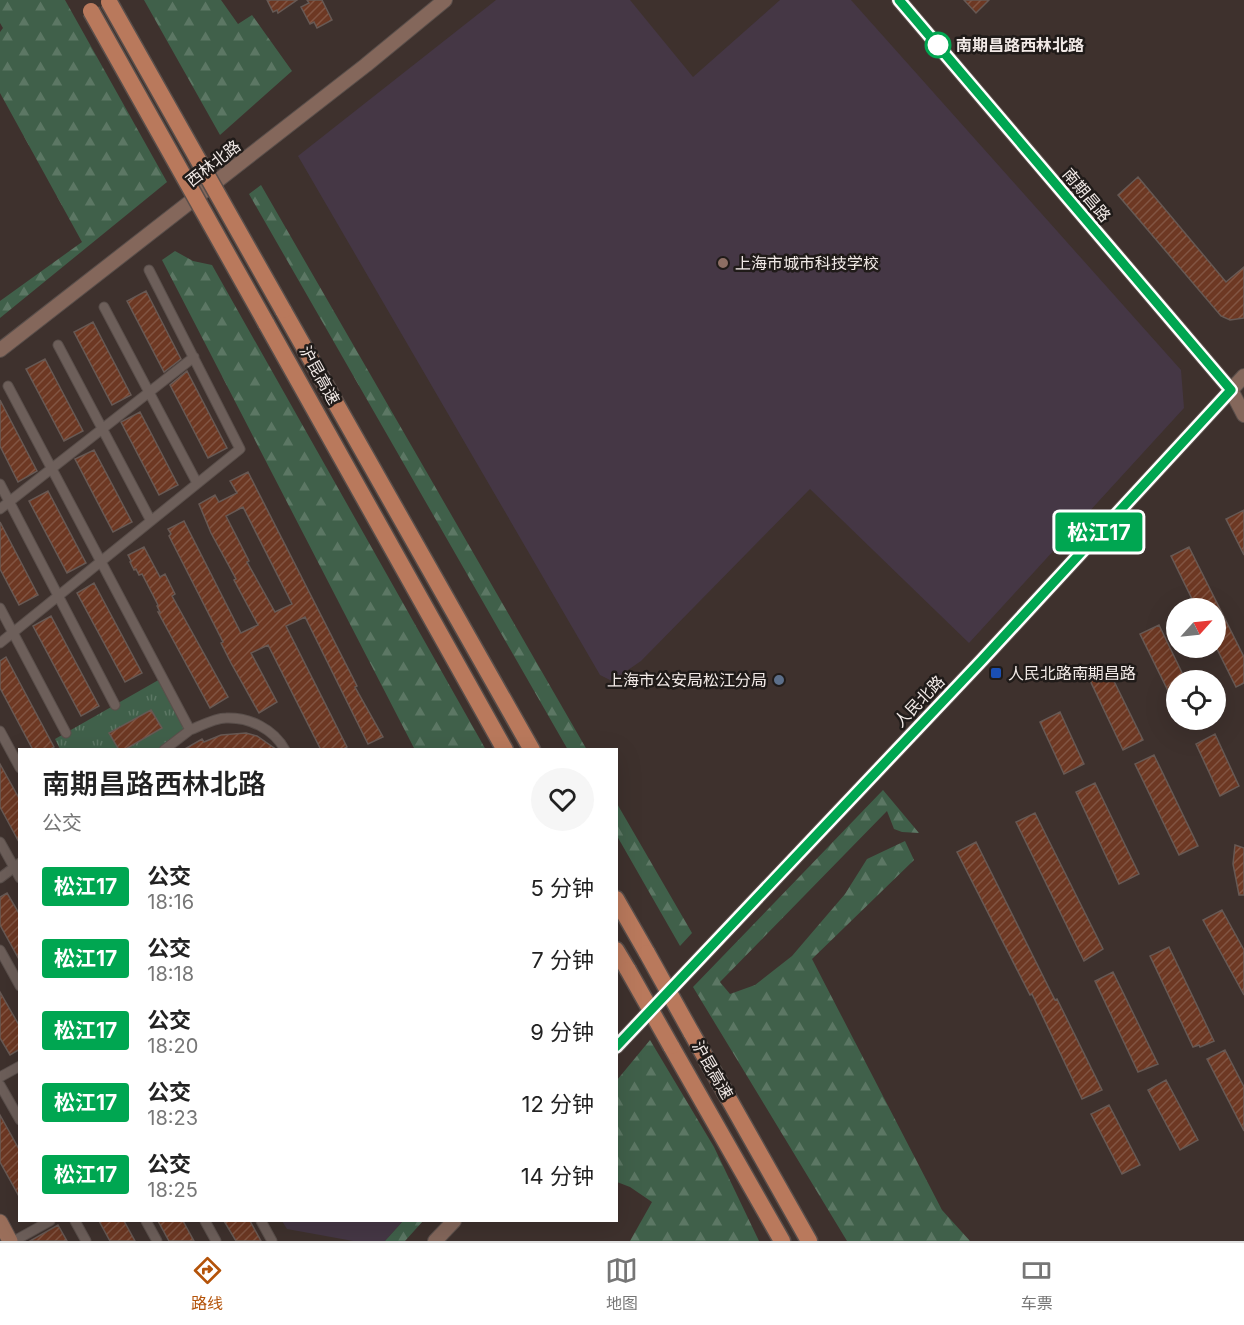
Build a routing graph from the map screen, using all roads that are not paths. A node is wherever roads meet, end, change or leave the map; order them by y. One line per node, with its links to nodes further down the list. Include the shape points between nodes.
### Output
1 (445, 0): 8 (main road, 西林北路)
2 (899, 0): 12 (main road, 南期昌路)
3 (109, 1): 34 (highway, 沪昆高速, bridge)
4 (88, 5): 33 (highway, 沪昆高速, bridge)
5 (149, 270): 9 (street)
6 (104, 307): 13 (street)
7 (58, 345): 15 (street)
8 (0, 350)
9 (194, 357): 13 (street); 17 (street, via 240,449)
10 (1244, 376): 12 (main road, 人民北路)
11 (8, 386): 16 (street)
12 (1231, 390): 14 (main road, 南期昌路); 43 (main road, 人民北路)
13 (149, 392): 15 (street); 17 (street)
14 (1244, 415)
15 (102, 429): 16 (street); 21 (street)
16 (51, 469): 19 (street); 22 (street)
17 (197, 483): 21 (street)
18 (0, 484): 19 (street)
19 (9, 502): 20 (street); 23 (street)
20 (0, 509)
21 (151, 521): 22 (street)
22 (101, 562): 23 (street); 28 (street)
23 (58, 596): 25 (street); 27 (street)
24 (0, 608): 25 (street)
25 (13, 633): 26 (street); 29 (street)
26 (0, 644)
27 (115, 705)
28 (190, 730): 31 (street); 32 (street, via 225,718 258,724)
29 (66, 733)
30 (1, 735): 35 (street)
31 (167, 748)
32 (284, 748)
33 (504, 748)
34 (531, 748)
35 (18, 765)
36 (0, 842): 37 (street)
37 (17, 865): 38 (street)
38 (0, 878)
39 (618, 902): 48 (highway, 沪昆高速, bridge)
40 (0, 950): 42 (street)
41 (618, 953): 49 (highway, 沪昆高速, bridge)
42 (18, 982)
43 (618, 1045)
44 (18, 1067): 45 (street)
45 (0, 1077)
46 (1, 1090): 47 (street)
47 (18, 1117)
48 (753, 1142): 65 (highway, 沪昆高速); 66 (highway)
49 (732, 1153): 63 (highway); 64 (highway, 沪昆高速)
50 (0, 1222): 57 (main road)
51 (48, 1222): 57 (street)
52 (76, 1222): 58 (street)
53 (147, 1222): 59 (street)
54 (206, 1222): 60 (street)
55 (262, 1222): 61 (street)
56 (453, 1222): 62 (main road)
57 (12, 1241)
58 (86, 1241)
59 (157, 1241)
60 (216, 1241)
61 (272, 1241)
62 (435, 1241)
63 (772, 1241)
64 (782, 1241)
65 (809, 1241)
66 (815, 1241)

